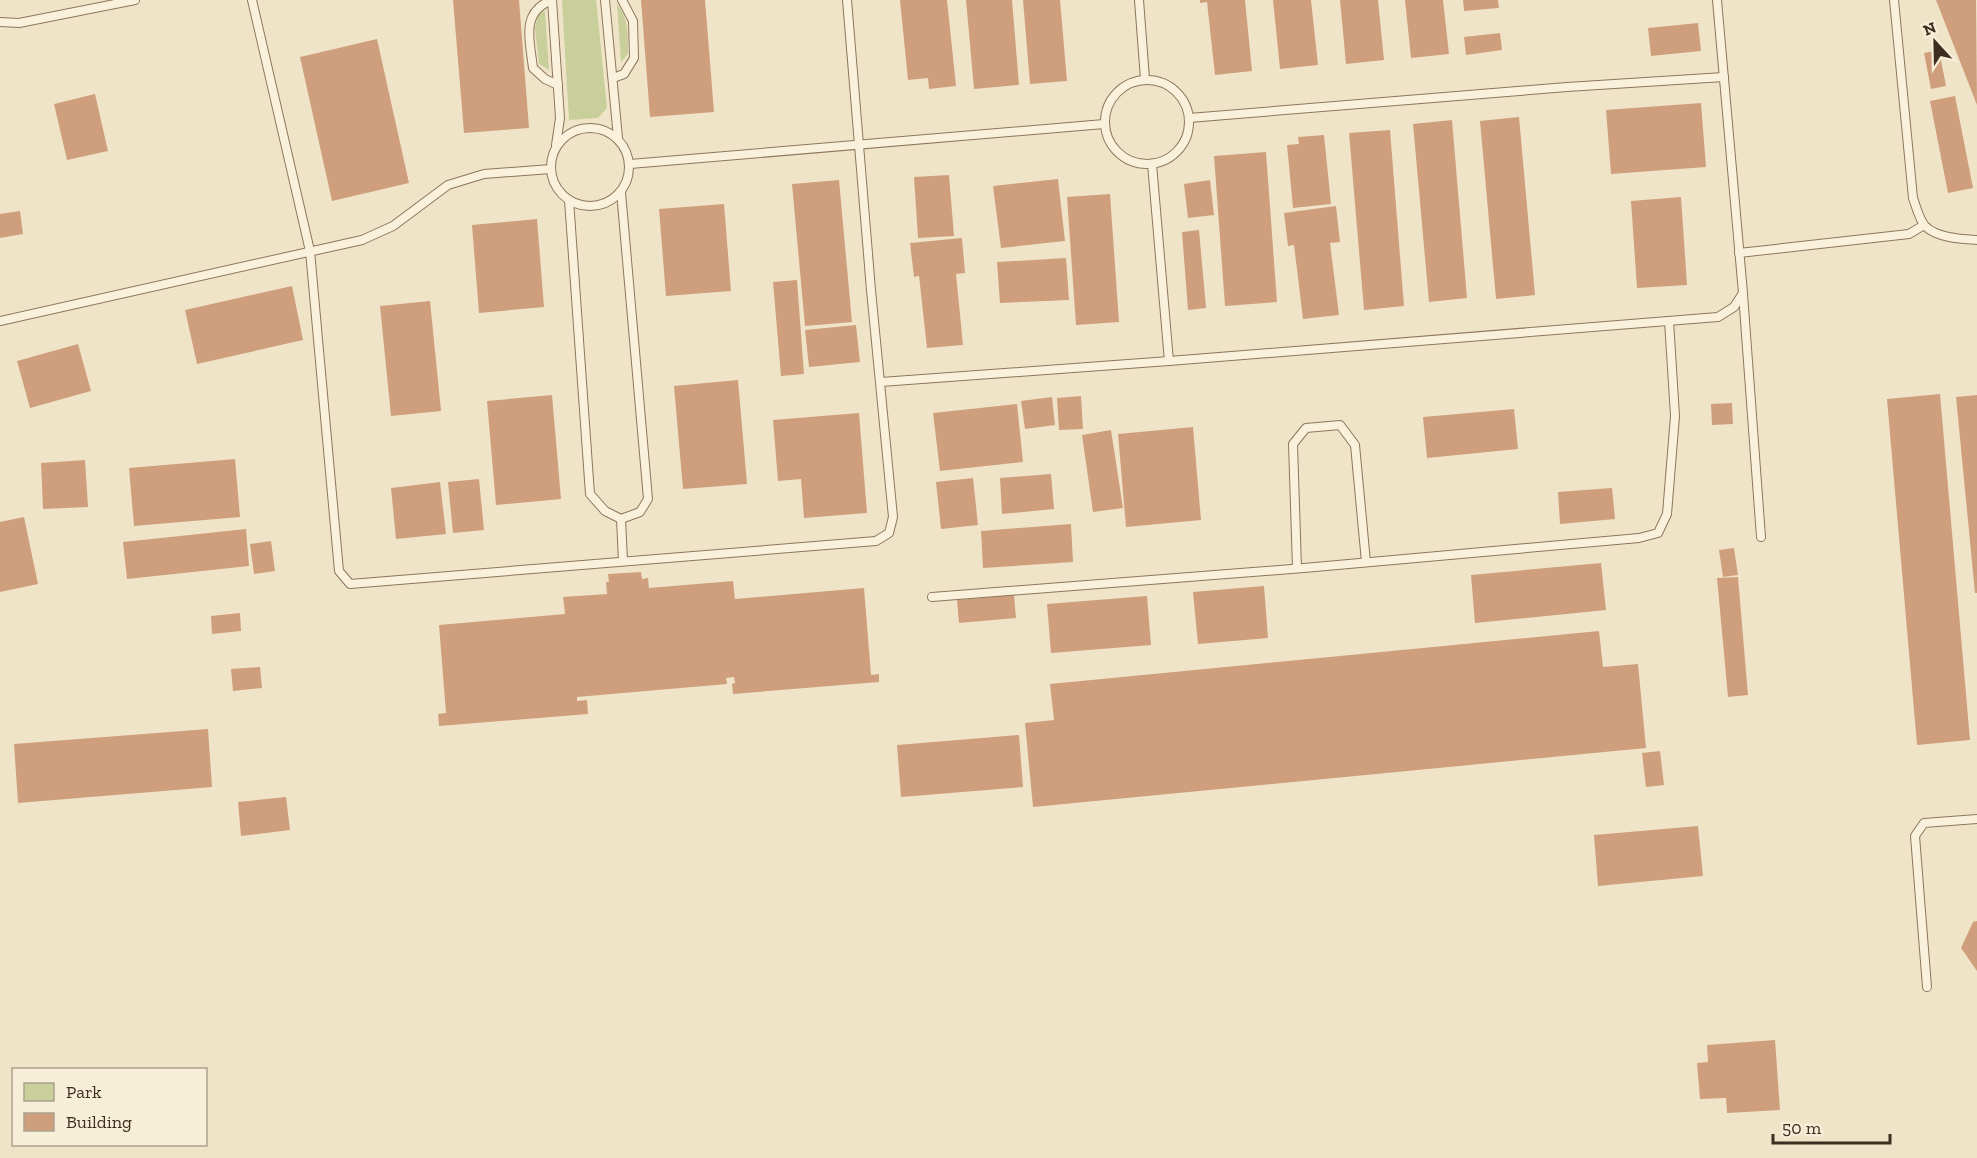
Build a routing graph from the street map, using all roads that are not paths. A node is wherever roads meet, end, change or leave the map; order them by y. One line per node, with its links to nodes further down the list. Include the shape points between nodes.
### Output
1 (135, 0): 10 (lane, via 19,23)
2 (252, 0): 27 (lane)
3 (552, 0): 14 (lane); 14 (lane, via 540,4 529,29 533,68)
4 (605, 0): 12 (lane)
5 (622, 0): 12 (lane, via 633,21 634,58 624,74)
6 (847, 0): 18 (lane)
7 (1139, 0): 13 (lane)
8 (1717, 0): 11 (lane)
9 (1894, 0): 25 (lane, via 1913,198)
10 (0, 22)
11 (1724, 77): 15 (lane); 28 (lane)
12 (613, 78): 17 (lane)
13 (1145, 80): 15 (lane, via 1163,83 1179,94); 16 (lane, via 1120,89 1105,111)
14 (558, 85): 19 (lane, via 560,118)
15 (1189, 118): 21 (lane, via 1180,148)
16 (1104, 124): 18 (lane); 21 (lane, via 1114,150 1138,164)
17 (618, 138): 19 (lane, via 608,131 585,128 574,131); 20 (lane)
18 (858, 144): 20 (lane); 33 (lane)
19 (556, 147): 22 (lane)
20 (630, 164): 23 (lane)
21 (1152, 164): 32 (lane)
22 (551, 169): 24 (lane, via 553,181); 27 (lane, via 484,174 447,185 393,226 362,240)
23 (621, 192): 24 (lane, via 602,205 579,205); 34 (lane, via 648,499 640,512)
24 (568, 200): 34 (lane, via 590,494 605,511)
25 (1924, 225): 26 (lane, via 1937,233); 28 (lane, via 1909,234)
26 (1977, 240)
27 (310, 251): 30 (lane); 36 (lane, via 339,571 350,584)
28 (1739, 253): 29 (lane)
29 (1743, 293): 31 (lane, via 1734,307 1718,317); 35 (lane)
30 (0, 321)
31 (1669, 321): 32 (lane); 37 (lane, via 1675,416 1667,514 1658,533 1639,538)
32 (1170, 361): 33 (lane)
33 (880, 382): 36 (lane, via 893,517 889,533 876,541)
34 (621, 519): 36 (lane)
35 (1761, 537)
36 (623, 561)
37 (1366, 562): 38 (lane); 38 (lane, via 1355,445 1340,425 1306,428 1293,444)
38 (1297, 568): 39 (lane)
39 (932, 597)
40 (1977, 819): 41 (lane, via 1924,823 1915,836)
41 (1927, 987)

